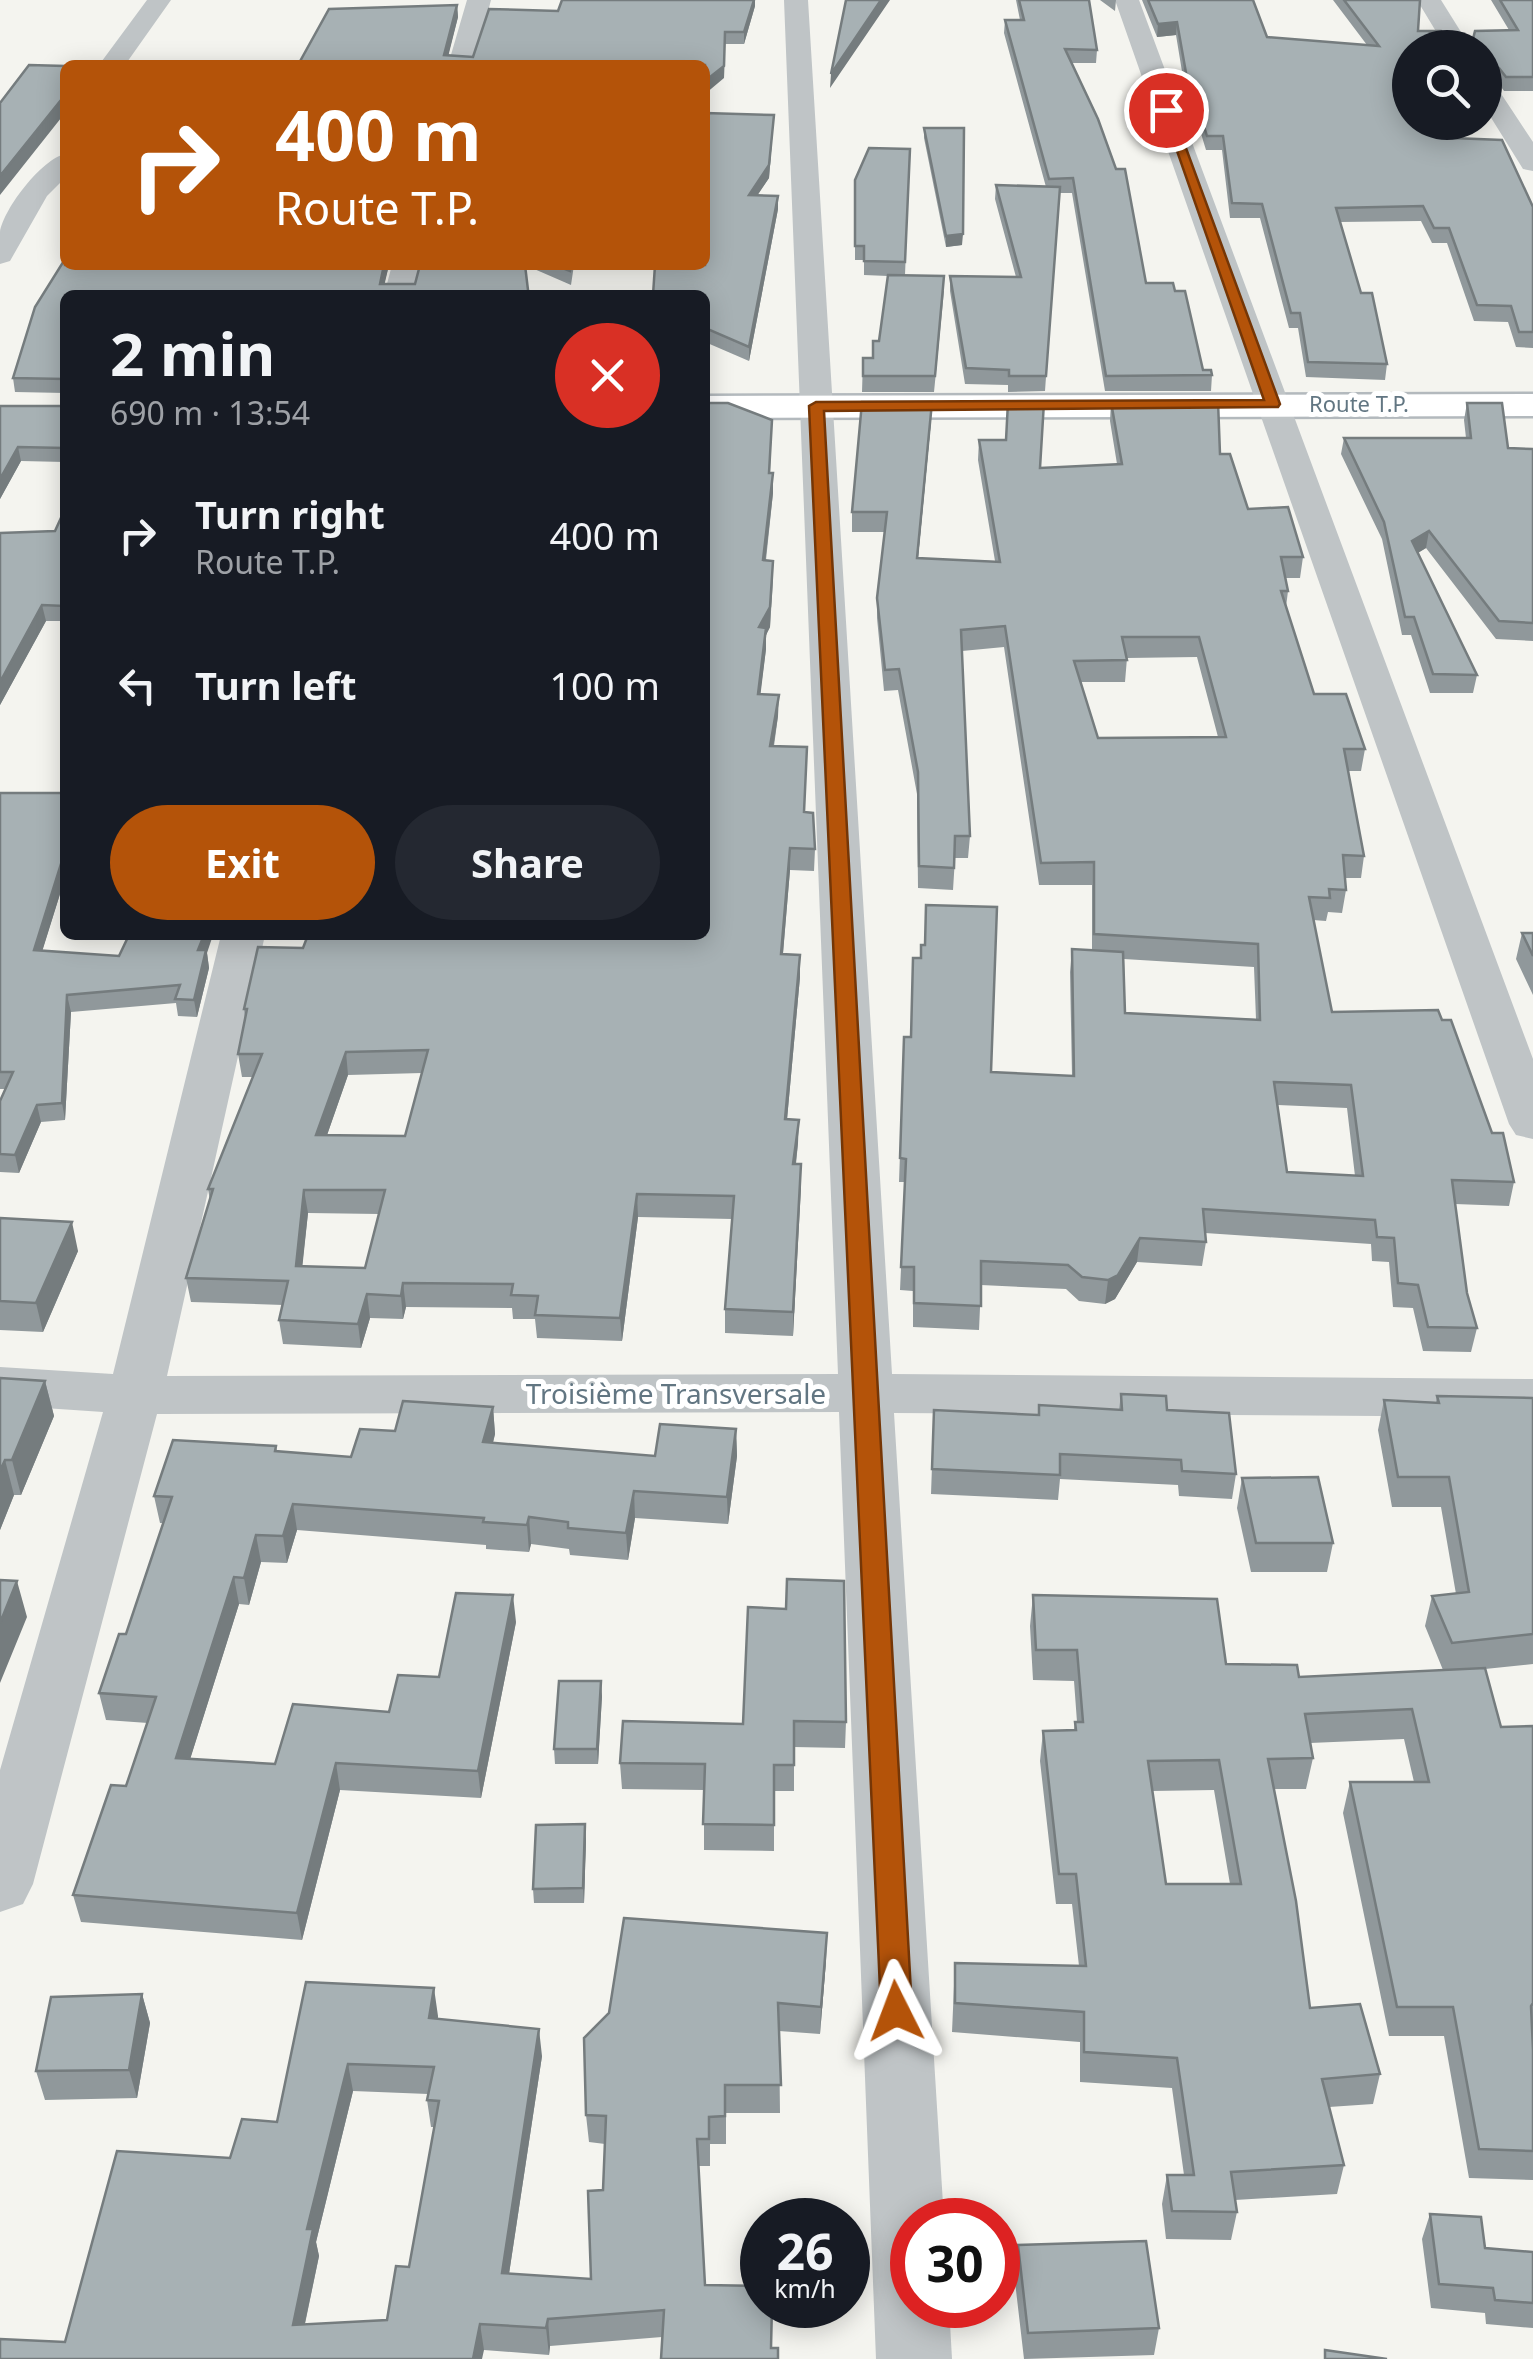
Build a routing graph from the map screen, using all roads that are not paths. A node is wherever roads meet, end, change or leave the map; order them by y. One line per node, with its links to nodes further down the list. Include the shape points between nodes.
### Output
1 (158, 0): 7 (street)
2 (479, 0): 8 (street)
3 (796, 0): 14 (street)
4 (1126, 0): 13 (street)
5 (1429, 0): 6 (street)
6 (1448, 30)
7 (116, 60)
8 (462, 60)
9 (1502, 115): 10 (street)
10 (1533, 163)
11 (60, 167): 12 (street, via 35,192)
12 (0, 254)
13 (1273, 404): 14 (street, Route T.P.); 15 (street, Route T.P.); 18 (street)
14 (816, 406): 16 (street, Route T.P.); 20 (street)
15 (1533, 406)
16 (710, 407)
17 (243, 940): 21 (street)
18 (1533, 1124)
19 (0, 1386): 21 (street, Troisième Transversale)
20 (865, 1393): 21 (street, Troisième Transversale); 22 (street, Troisième Transversale); 24 (street)
21 (135, 1395): 23 (street)
22 (1533, 1398)
23 (0, 1884)
24 (914, 2359)

